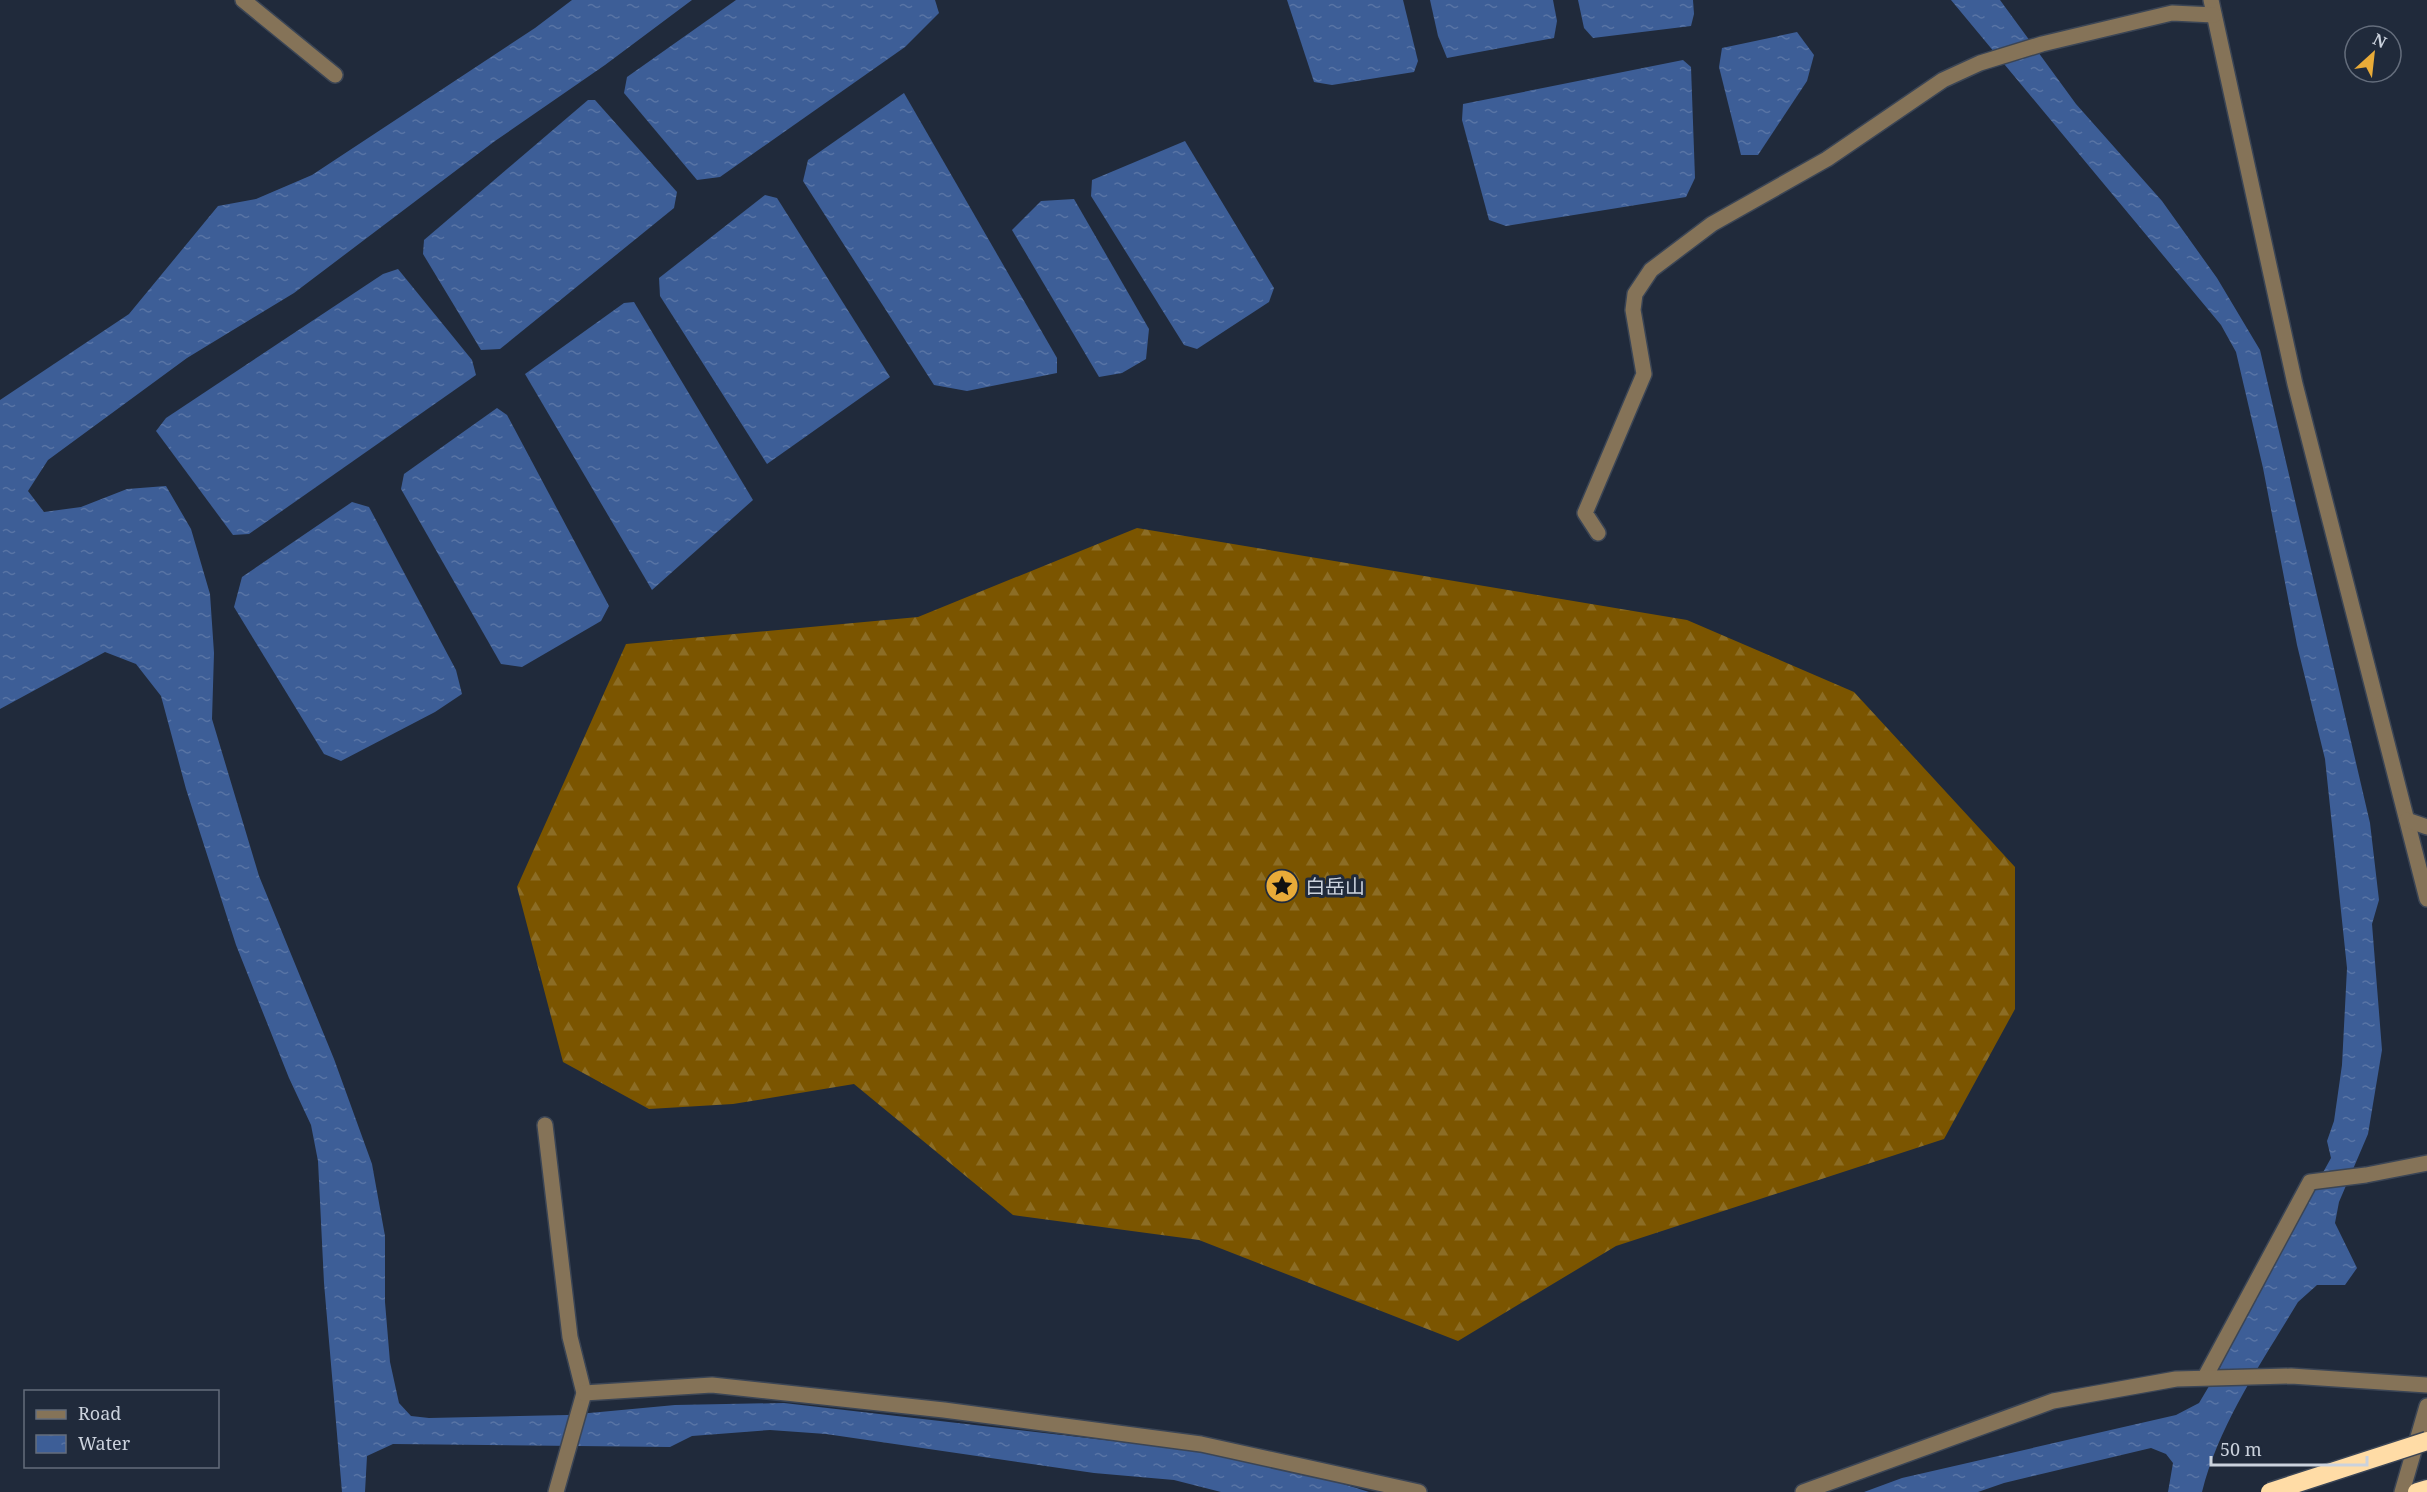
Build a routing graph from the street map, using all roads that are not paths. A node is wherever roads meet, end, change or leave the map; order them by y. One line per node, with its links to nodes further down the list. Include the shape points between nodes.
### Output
1 (243, 0): 3 (street)
2 (2213, 7): 4 (street, via 2042,44 1980,63 1943,80 1827,159 1712,224 1651,270 1635,294 1633,310 1644,374 1585,513); 5 (street, via 2295,384)
3 (335, 75)
4 (1598, 533)
5 (2407, 820): 6 (street); 7 (street)
6 (2427, 827)
7 (2427, 899)
8 (544, 1125): 12 (street, via 570,1337)
9 (2427, 1163): 10 (street, via 2310,1182)
10 (2205, 1377): 11 (street, via 2291,1376); 18 (street, via 2053,1401)
11 (2427, 1385)
12 (584, 1393): 16 (street); 17 (street, via 712,1385 944,1410 1201,1443)
13 (2427, 1406): 20 (street)
14 (2427, 1441): 19 (highway, bridge)
15 (2427, 1489): 21 (highway)
16 (556, 1492)
17 (1419, 1492)
18 (1803, 1492)
19 (2270, 1492)
20 (2402, 1492)
21 (2417, 1492)

